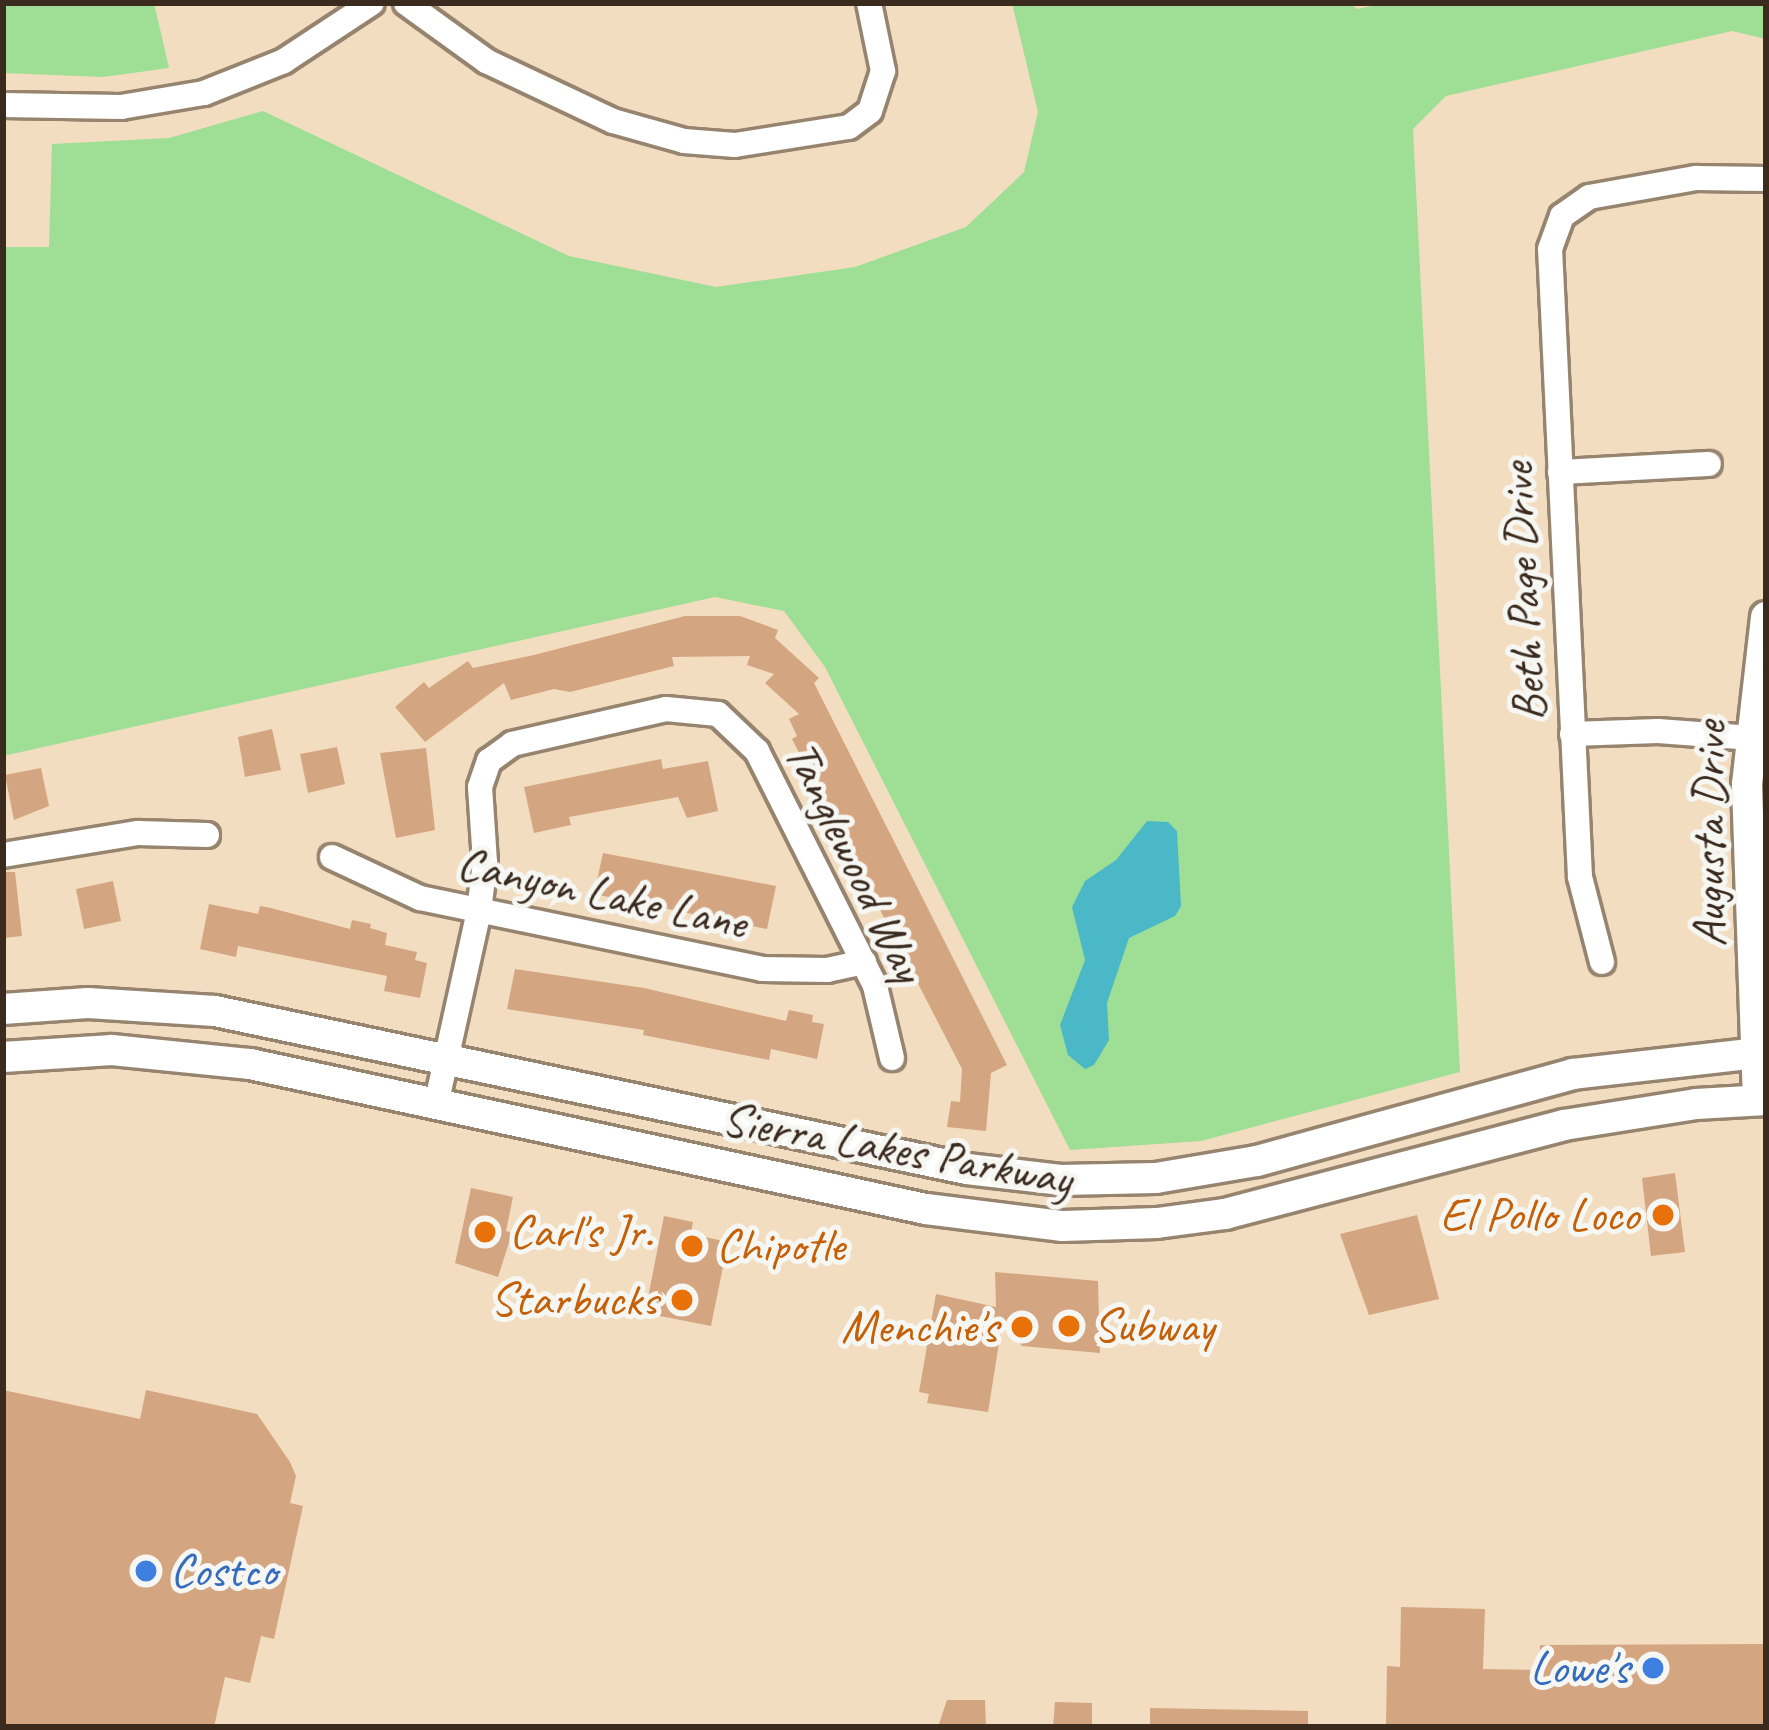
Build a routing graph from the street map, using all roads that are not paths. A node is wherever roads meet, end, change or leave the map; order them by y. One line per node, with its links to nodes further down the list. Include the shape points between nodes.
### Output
1 (372, 3): 4 (street, via 284,61 204,93 108,108)
2 (406, 3): 3 (street, via 486,61 614,121 684,141 786,141 849,127 877,99 882,59)
3 (868, 3)
4 (3, 105)
5 (1766, 179): 7 (street, Beth Page Drive, via 1696,178 1605,193 1562,216 1549,268)
6 (1709, 464): 7 (street)
7 (1560, 472): 9 (street, Beth Page Drive)
8 (1766, 617): 10 (street, Augusta Drive)
9 (1572, 734): 10 (street); 16 (street, Beth Page Drive, via 1583,906)
10 (1758, 738): 18 (street, Augusta Drive)
11 (207, 835): 12 (street, via 138,832)
12 (3, 855)
13 (332, 857): 14 (street, Canyon Lake Lane, via 388,888)
14 (478, 911): 15 (street, Canyon Lake Lane, via 762,968); 15 (street, Tanglewood Way, via 485,862 480,787 489,761 512,744 666,709 718,714 757,751); 21 (street)
15 (863, 962): 20 (street, Tanglewood Way)
16 (1602, 962)
17 (3, 1010): 21 (street, Sierra Lakes Parkway, via 152,1004)
18 (1762, 1052): 21 (street, Sierra Lakes Parkway, via 1573,1074 1256,1161 1156,1178 1060,1180 967,1169); 22 (street, Augusta Drive)
19 (3, 1057): 23 (street, Sierra Lakes Parkway, via 112,1050 206,1057)
20 (892, 1058)
21 (448, 1059): 23 (street)
22 (1762, 1100): 23 (street, Sierra Lakes Parkway, via 1610,1115 1248,1209 1088,1227 926,1209)
23 (436, 1106)

